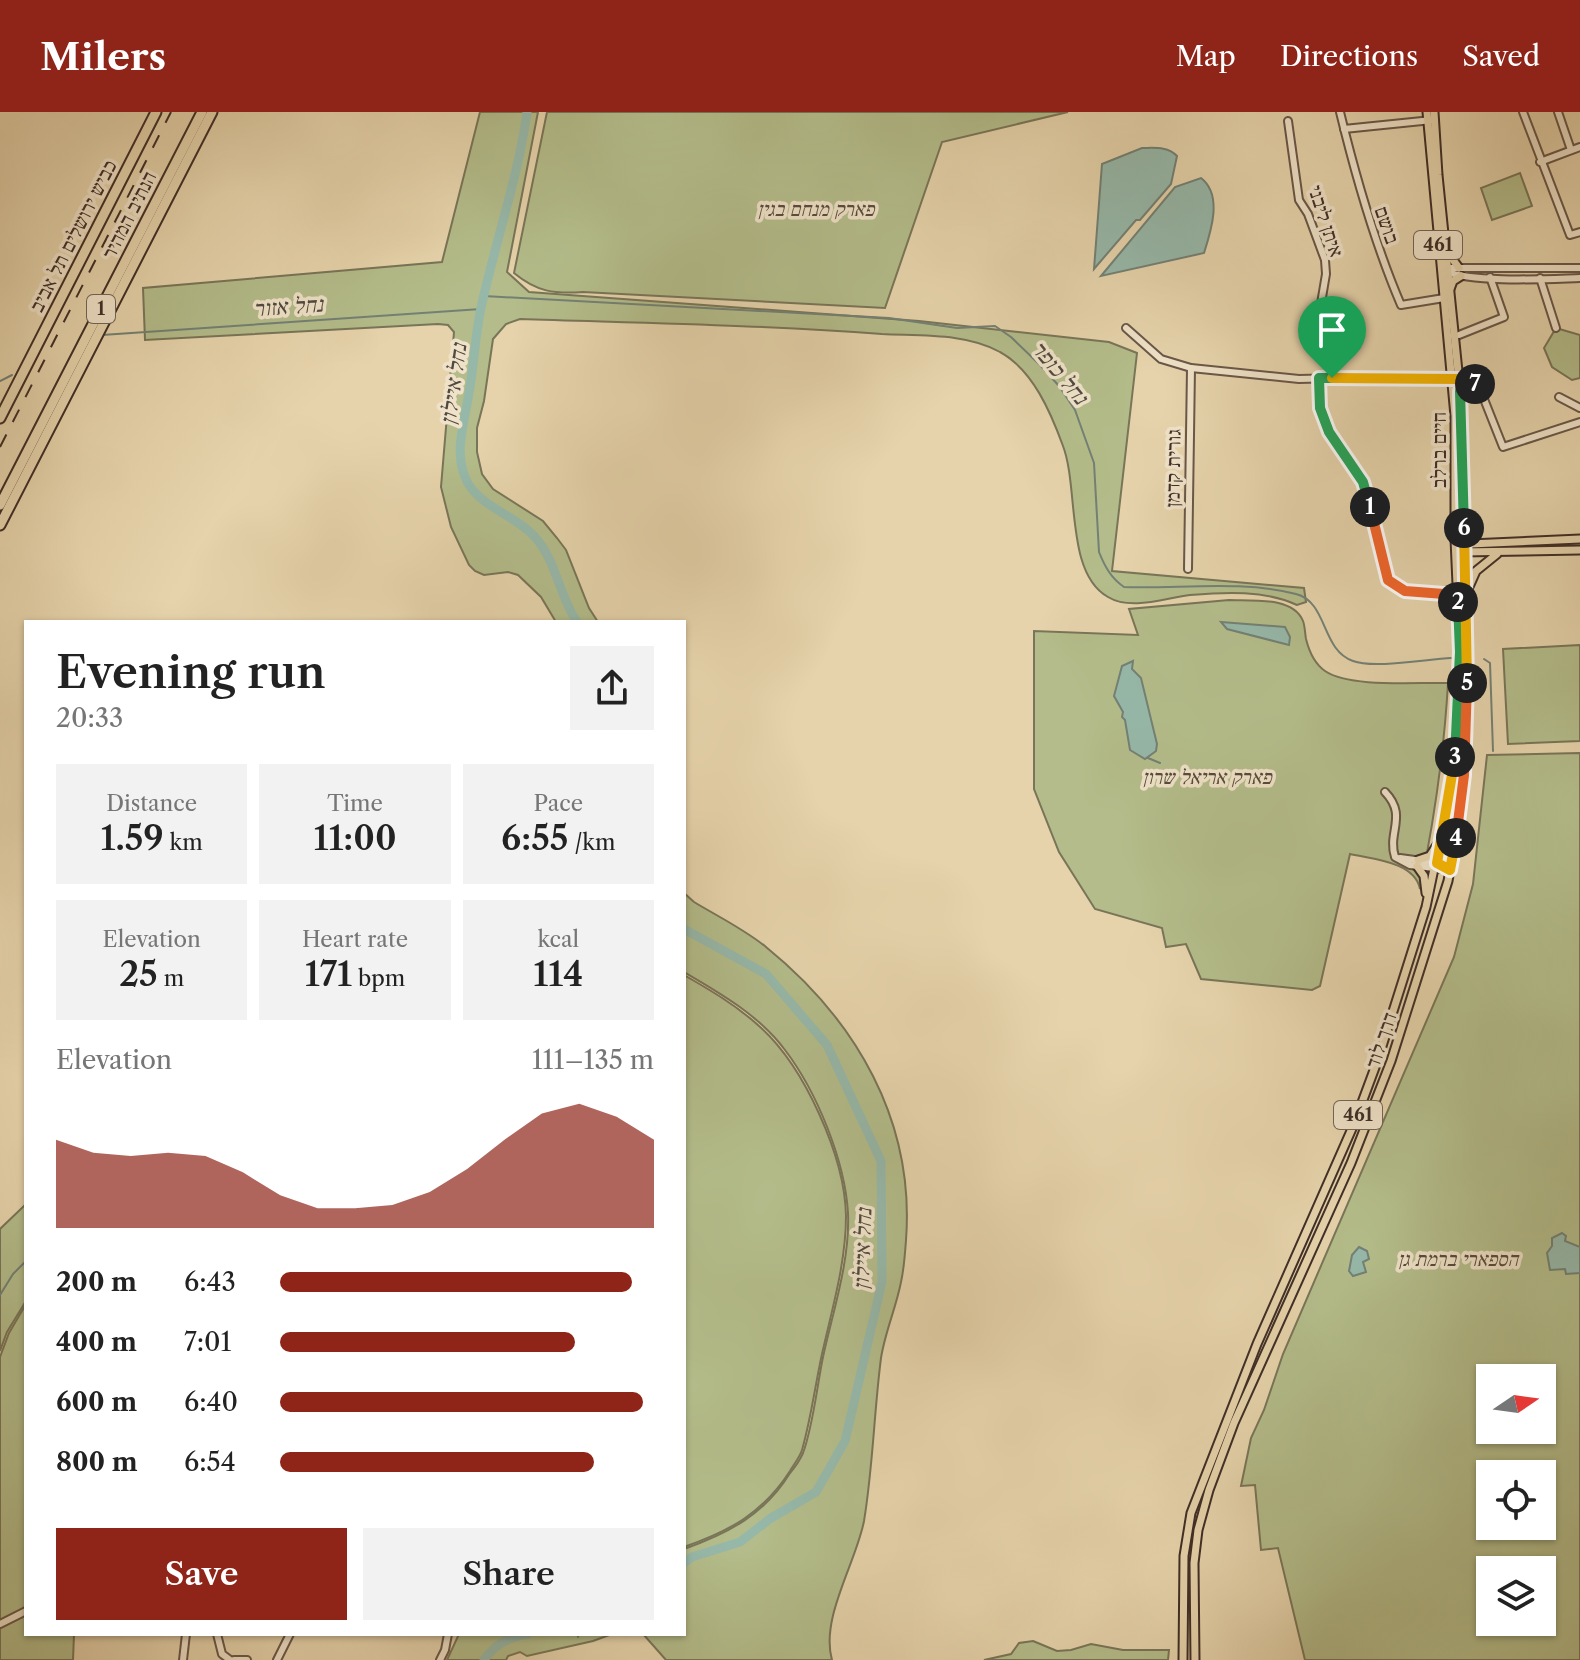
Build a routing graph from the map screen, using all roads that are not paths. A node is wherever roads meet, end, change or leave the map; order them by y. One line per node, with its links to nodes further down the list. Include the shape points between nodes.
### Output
1 (156, 112): 34 (highway, כביש ירושלים תל אביב / 1)
2 (202, 112): 36 (highway, הנתיב המהיר / 1)
3 (212, 112): 38 (highway, 1)
4 (1340, 112): 9 (street, בושם)
5 (1523, 112): 12 (street)
6 (1558, 112): 11 (street)
7 (1431, 115): 9 (street); 14 (main road, חיים ברלב / 461); 16 (main road, חיים ברלב / 461)
8 (1288, 121): 28 (street, איתן ליבני, via 1299,200 1325,260 1318,321)
9 (1344, 129): 22 (street, בושם, via 1360,194 1401,305)
10 (1580, 147): 11 (street)
11 (1571, 150): 12 (street)
12 (1540, 162): 13 (street, via 1570,235)
13 (1580, 232)
14 (1445, 247): 16 (main road, חיים ברלב / 461); 18 (main road)
15 (1580, 268): 17 (street)
16 (1445, 270): 18 (street); 22 (main road, חיים ברלב / 461)
17 (1540, 270): 18 (street); 21 (street)
18 (1460, 272): 19 (street); 22 (main road)
19 (1490, 277): 21 (street); 25 (street, via 1504,317)
20 (1580, 278): 21 (street)
21 (1540, 280): 24 (street)
22 (1447, 295): 29 (main road, חיים ברלב / 461)
23 (1126, 328): 26 (street, via 1161,359)
24 (1556, 328)
25 (1459, 335)
26 (1191, 368): 27 (street); 45 (street, גורית קדמן)
27 (1319, 378): 28 (street); 46 (street, via 1320,408 1329,432 1363,482 1388,580 1405,591)
28 (1332, 378): 29 (street)
29 (1456, 378): 30 (street); 31 (main road, חיים ברלב / 461); 42 (main road, חיים ברלב / 461)
30 (1477, 384): 31 (street); 35 (street, via 1503,447)
31 (1460, 391): 37 (main road, חיים ברלב / 461)
32 (1559, 397): 33 (street)
33 (1580, 408)
34 (0, 418)
35 (1580, 422)
36 (0, 505)
37 (1464, 522): 40 (main road, via 1470,537); 41 (main road, חיים ברלב / 461)
38 (0, 525)
39 (1580, 539): 40 (main road)
40 (1483, 543): 41 (main road)
41 (1464, 549): 42 (main road); 44 (main road); 47 (main road, דרך לוד / 461)
42 (1456, 550): 46 (main road, דרך לוד / 461)
43 (1580, 550): 44 (main road)
44 (1501, 552): 47 (main road, via 1476,571)
45 (1188, 569)
46 (1457, 595): 49 (main road, דרך לוד / 461, via 1459,721)
47 (1466, 600): 52 (main road, דרך לוד / 461, via 1464,775)
48 (1385, 792): 50 (street, via 1394,800 1397,816 1396,858)
49 (1442, 837): 50 (main road, via 1430,856); 51 (main road, דרך לוד / 461)
50 (1418, 863): 51 (street); 53 (main road, via 1425,879)
51 (1436, 867): 52 (street); 53 (main road, דרך לוד / 461)
52 (1450, 870): 66 (main road, דרך לוד / 461, via 1378,1097 1209,1490 1194,1563)
53 (1426, 907): 65 (main road, דרך לוד / 461, via 1365,1098 1257,1344 1191,1513 1184,1556)
54 (24, 1612): 55 (street)
55 (0, 1624)
56 (186, 1636): 61 (street)
57 (218, 1636): 62 (street, via 222,1654)
58 (287, 1636): 60 (street)
59 (448, 1636): 64 (street)
60 (278, 1658)
61 (183, 1660)
62 (232, 1660): 63 (street)
63 (247, 1660)
64 (440, 1660)
65 (1183, 1660)
66 (1195, 1660)

